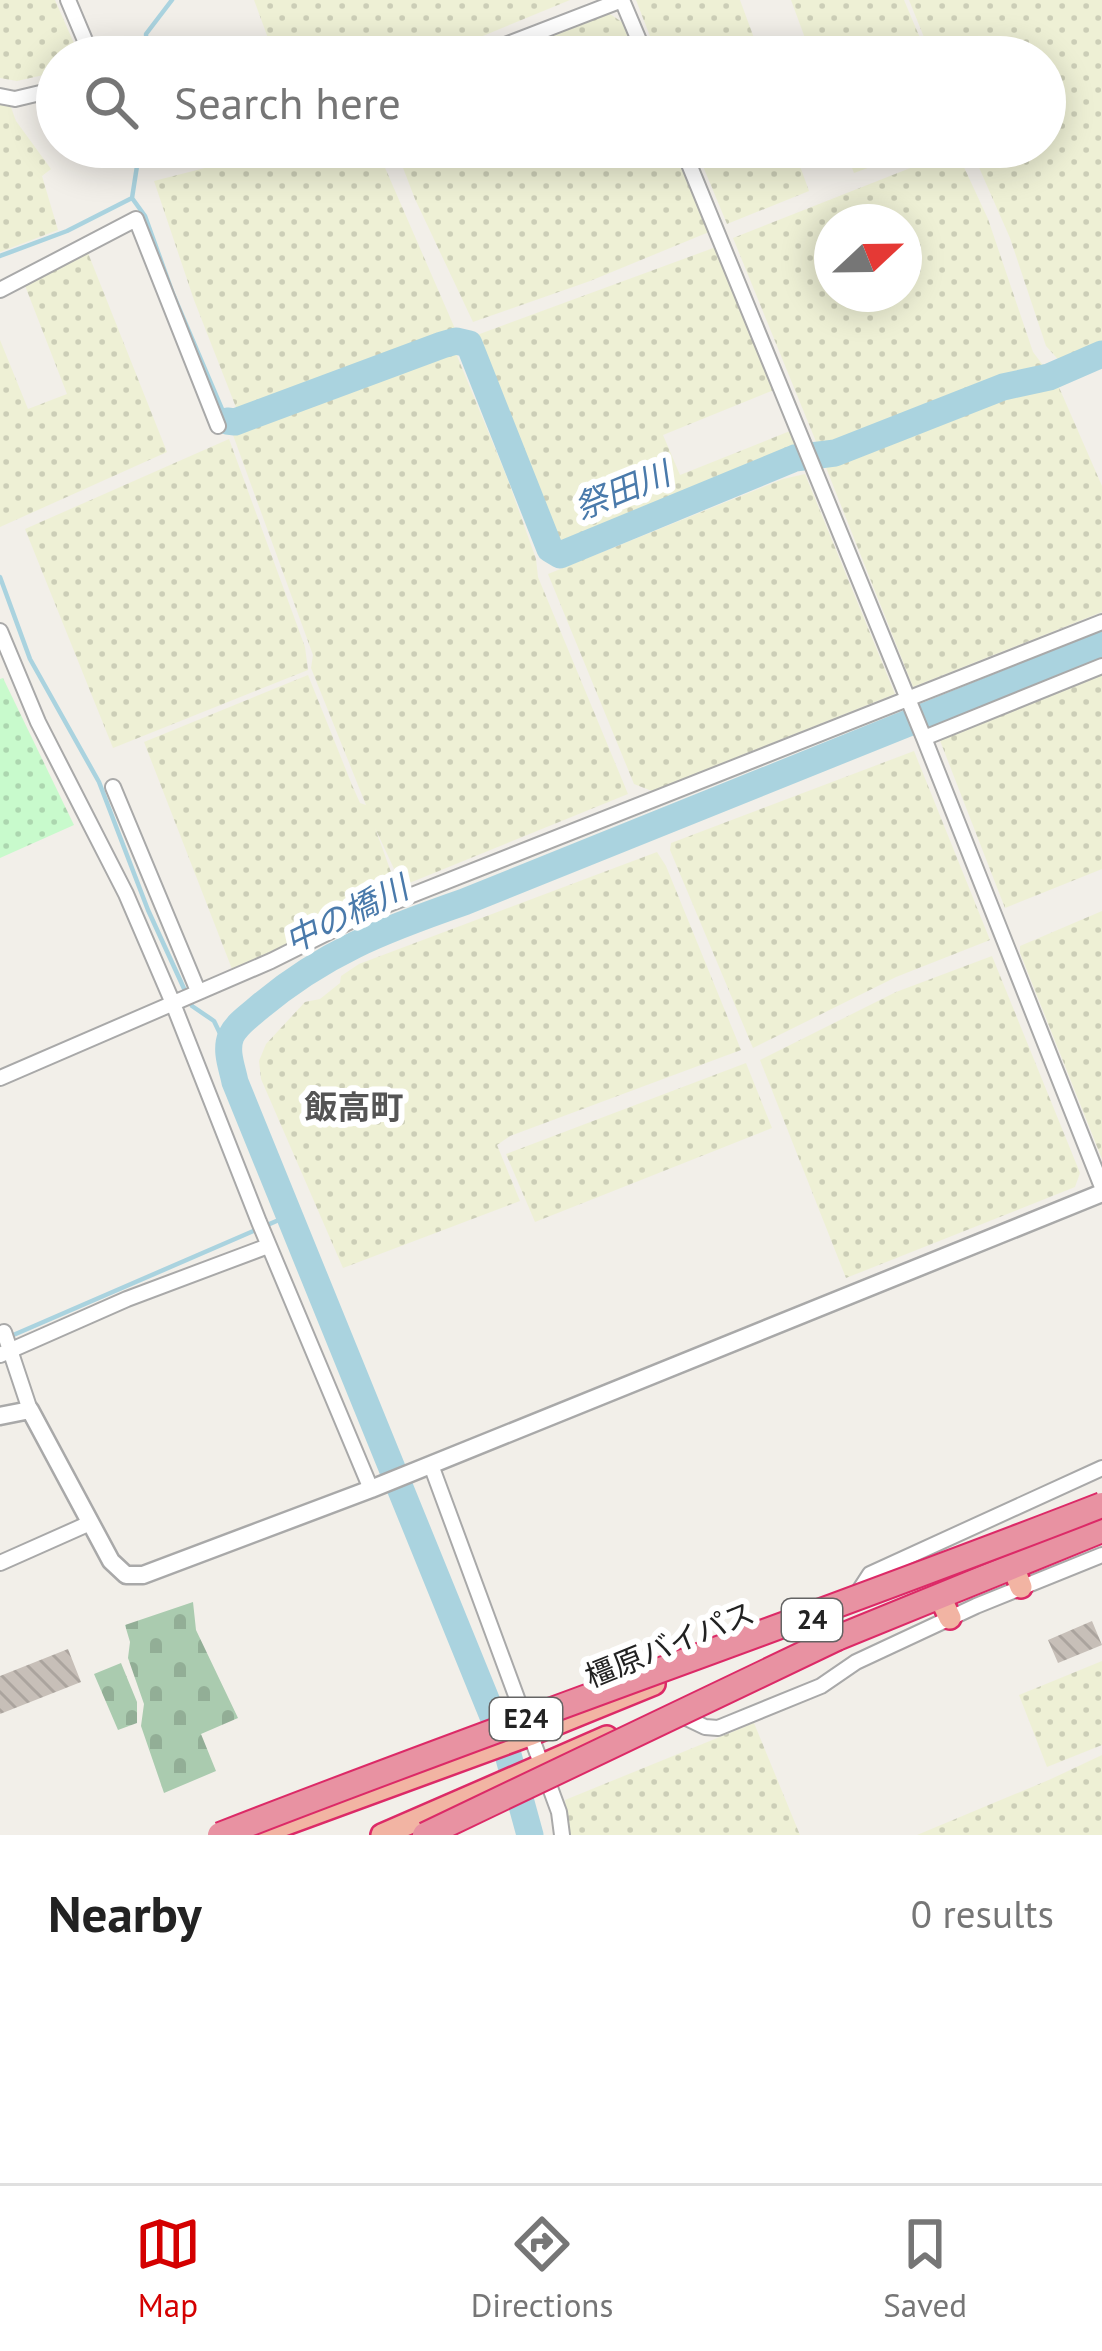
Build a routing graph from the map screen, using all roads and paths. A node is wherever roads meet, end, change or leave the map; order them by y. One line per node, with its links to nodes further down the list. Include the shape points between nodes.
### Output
1 (68, 0): 3 (street)
2 (622, 0): 4 (street); 5 (street)
3 (83, 36)
4 (529, 36)
5 (637, 36)
6 (36, 94): 7 (street)
7 (0, 96)
8 (691, 168): 14 (street)
9 (0, 290): 10 (street, via 136,220)
10 (218, 426)
11 (1102, 622): 14 (street)
12 (0, 631): 17 (street, via 38,722)
13 (1102, 666): 15 (street)
14 (909, 701): 15 (street); 18 (street, via 369,912)
15 (924, 736): 20 (street)
16 (113, 787): 17 (street)
17 (139, 889): 18 (street); 18 (street)
18 (186, 996): 19 (street); 21 (street)
19 (0, 1078)
20 (1102, 1190): 25 (street)
21 (267, 1242): 22 (street); 27 (street)
22 (6, 1346): 23 (street)
23 (30, 1410): 24 (street); 29 (street)
24 (0, 1416)
25 (424, 1468): 27 (street); 37 (street)
26 (1102, 1468): 34 (street, via 869,1574)
27 (380, 1486): 29 (street, via 143,1575 126,1575 111,1561)
28 (1102, 1503): 34 (highway, E24, bridge)
29 (90, 1523): 32 (street)
30 (1102, 1532): 33 (highway, 橿原バイパス / 24); 42 (highway, E24, bridge, via 837,1638)
31 (1102, 1555): 33 (street)
32 (0, 1563)
33 (1017, 1578): 35 (highway, 橿原バイパス / 24)
34 (842, 1607): 37 (highway, 橿原バイパス / 24); 39 (highway, E24, bridge)
35 (945, 1609): 36 (highway, 橿原バイパス / 24); 36 (street, via 820,1686 718,1728)
36 (671, 1710): 38 (highway, 橿原バイパス / 24)
37 (525, 1737): 38 (street); 40 (highway, 橿原バイパス / 24)
38 (537, 1765): 41 (highway, 橿原バイパス / 24); 43 (street)
39 (220, 1835)
40 (256, 1835)
41 (382, 1835)
42 (424, 1835)
43 (562, 1835)

